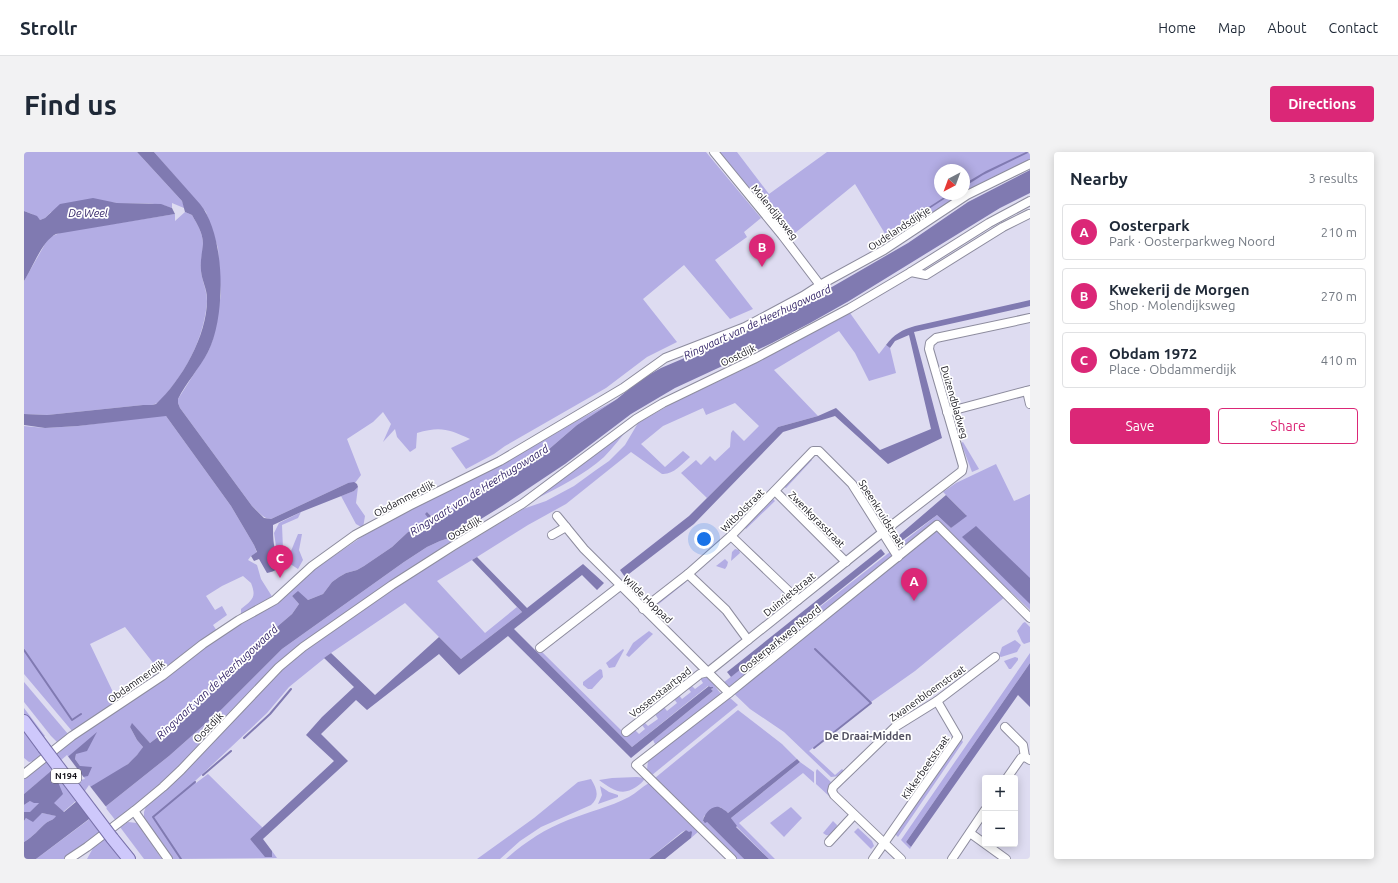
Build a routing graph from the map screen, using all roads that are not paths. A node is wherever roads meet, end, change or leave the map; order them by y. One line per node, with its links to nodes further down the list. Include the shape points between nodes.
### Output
1 (714, 152): 6 (street, Molendijksweg)
2 (1030, 164): 6 (street, Oudelandsdijkje, via 966,195 884,250)
3 (1030, 201): 5 (street, Oostdijk, via 989,223)
4 (1030, 214): 5 (street, via 926,275)
5 (911, 272): 37 (street, Oostdijk, via 808,331 663,403 522,504 398,581 303,647 279,667 181,770)
6 (820, 285): 35 (street, Obdammerdijk, via 745,327 665,358 622,388 500,461 355,536 312,566 275,600 203,644 162,676)
7 (1030, 318): 10 (street, Duizendbladweg, via 931,341 929,349)
8 (1029, 390): 9 (street); 10 (street)
9 (1030, 404)
10 (947, 412): 15 (street, Duizendbladweg, via 963,470)
11 (813, 451): 12 (street, Witbolstraat); 15 (street, Speenkruidstraat, via 819,451 852,484)
12 (775, 491): 17 (street, Witbolstraat); 19 (street, Zwenkgrasstraat)
13 (558, 516): 14 (street, Wilde Hoppad)
14 (566, 527): 16 (street); 21 (street, Wilde Hoppad)
15 (883, 532): 18 (street, Speenkruidstraat); 19 (street, Duinrietstraat)
16 (552, 535)
17 (731, 536): 20 (street, Witbolstraat); 22 (street)
18 (898, 557): 24 (street, Oosterparkweg Noord, via 937,525); 29 (street, Oosterparkweg Noord)
19 (846, 562): 22 (street, Duinrietstraat)
20 (688, 574): 23 (street, Witbolstraat); 25 (street, via 726,610)
21 (620, 586): 23 (street, Wilde Hoppad); 26 (street)
22 (798, 600): 25 (street, Duinrietstraat)
23 (643, 609): 28 (street, Wilde Hoppad)
24 (1030, 618)
25 (748, 640): 28 (street, Duinrietstraat)
26 (540, 648)
27 (995, 657): 30 (street, Zwanenbloemstraat)
28 (708, 672): 29 (street, Wilde Hoppad); 33 (street, Vossenstaartpad, via 700,674)
29 (729, 693): 46 (street, Oosterparkweg Noord, via 636,765)
30 (936, 702): 39 (street, Zwanenbloemstraat, via 895,727 833,787 833,793); 42 (street, Kikkerbeetstraat, via 958,737)
31 (24, 721): 44 (main road, N194, bridge)
32 (1005, 727): 34 (street, via 1023,746)
33 (626, 732)
34 (1027, 758): 36 (street, via 1019,760)
35 (25, 769)
36 (1009, 775)
37 (134, 811): 43 (street, Oostdijk); 45 (street)
38 (984, 811): 40 (street)
39 (854, 815): 41 (street); 42 (street)
40 (970, 833): 49 (street); 50 (street)
41 (829, 842)
42 (884, 844): 47 (street); 48 (street)
43 (69, 859)
44 (129, 859)
45 (168, 859)
46 (732, 859)
47 (874, 859)
48 (901, 859)
49 (952, 859)
50 (1006, 859)

